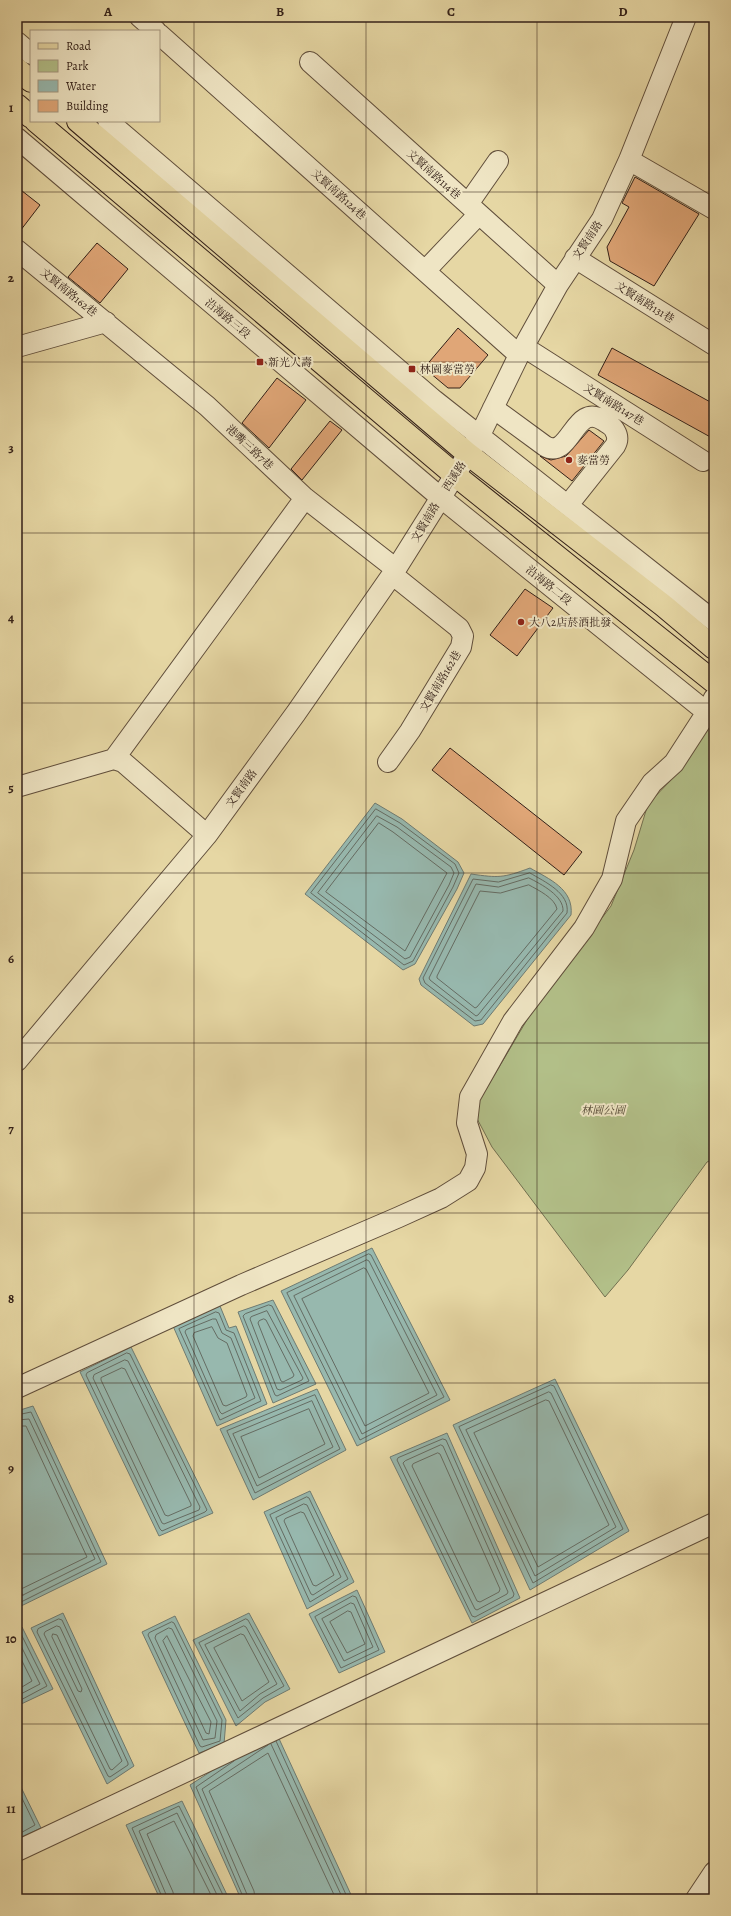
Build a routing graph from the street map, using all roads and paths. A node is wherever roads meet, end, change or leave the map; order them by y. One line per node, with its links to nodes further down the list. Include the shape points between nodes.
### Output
1 (140, 17): 3 (street)
2 (686, 17): 17 (street, 文賢南路)
3 (155, 30)
4 (160, 35): 25 (street, 文賢南路124巷)
5 (17, 42): 6 (street)
6 (30, 53)
7 (310, 62): 19 (street, 文賢南路114巷)
8 (17, 69): 9 (main road)
9 (30, 80)
10 (17, 105): 11 (main road)
11 (30, 116)
12 (37, 122): 21 (main road)
13 (79, 122): 20 (main road)
14 (109, 122): 20 (street)
15 (17, 138): 23 (street, 沿海路三段)
16 (498, 160): 19 (street)
17 (630, 160): 18 (street); 24 (street, 文賢南路, via 602,219)
18 (714, 208)
19 (473, 209): 25 (street); 26 (street, 文賢南路114巷)
20 (197, 210): 21 (street); 32 (street); 33 (main road)
21 (173, 237): 23 (street); 35 (main road)
22 (17, 250): 27 (street, 文賢南路162巷)
23 (156, 257): 36 (street, 沿海路三段)
24 (575, 258): 26 (street, 文賢南路); 28 (street, 文賢南路131巷)
25 (425, 271): 30 (street, 文賢南路124巷)
26 (558, 285): 30 (street, 文賢南路)
27 (106, 322): 29 (street, 文賢南路162巷); 37 (street, 港嘴三路7巷, via 207,406)
28 (714, 345)
29 (17, 347)
30 (522, 351): 31 (street, 文賢南路); 34 (street, 文賢南路147巷)
31 (493, 408): 32 (street, 文賢南路); 38 (street, via 545,446 552,448 560,446 583,420 590,416 599,417 613,427 617,438 615,446)
32 (480, 435): 33 (street, 文賢南路); 38 (street)
33 (468, 454): 35 (street, 西溪路); 41 (main road, via 664,606)
34 (703, 461)
35 (455, 475): 36 (street, 西溪路); 42 (main road)
36 (440, 497): 39 (street, 文賢南路); 43 (street, 沿海路二段)
37 (305, 498): 39 (street, 港嘴三路7巷); 44 (street)
38 (568, 505): 40 (street)
39 (395, 572): 45 (street, 文賢南路162巷, via 459,628 463,636 461,647 445,674); 47 (street, 文賢南路)
40 (714, 621)
41 (714, 648)
42 (714, 682)
43 (712, 709): 49 (street, via 674,763 652,783 626,821 612,879 584,928 514,1021 470,1097 467,1123 477,1154 468,1181 441,1198 241,1285)
44 (114, 759): 46 (street); 47 (street, via 123,762)
45 (388, 762)
46 (17, 787)
47 (206, 835): 48 (street, 文賢南路)
48 (17, 1061)
49 (17, 1388)
50 (714, 1523): 51 (street)
51 (17, 1851)
52 (714, 1872): 53 (street)
53 (696, 1899)

